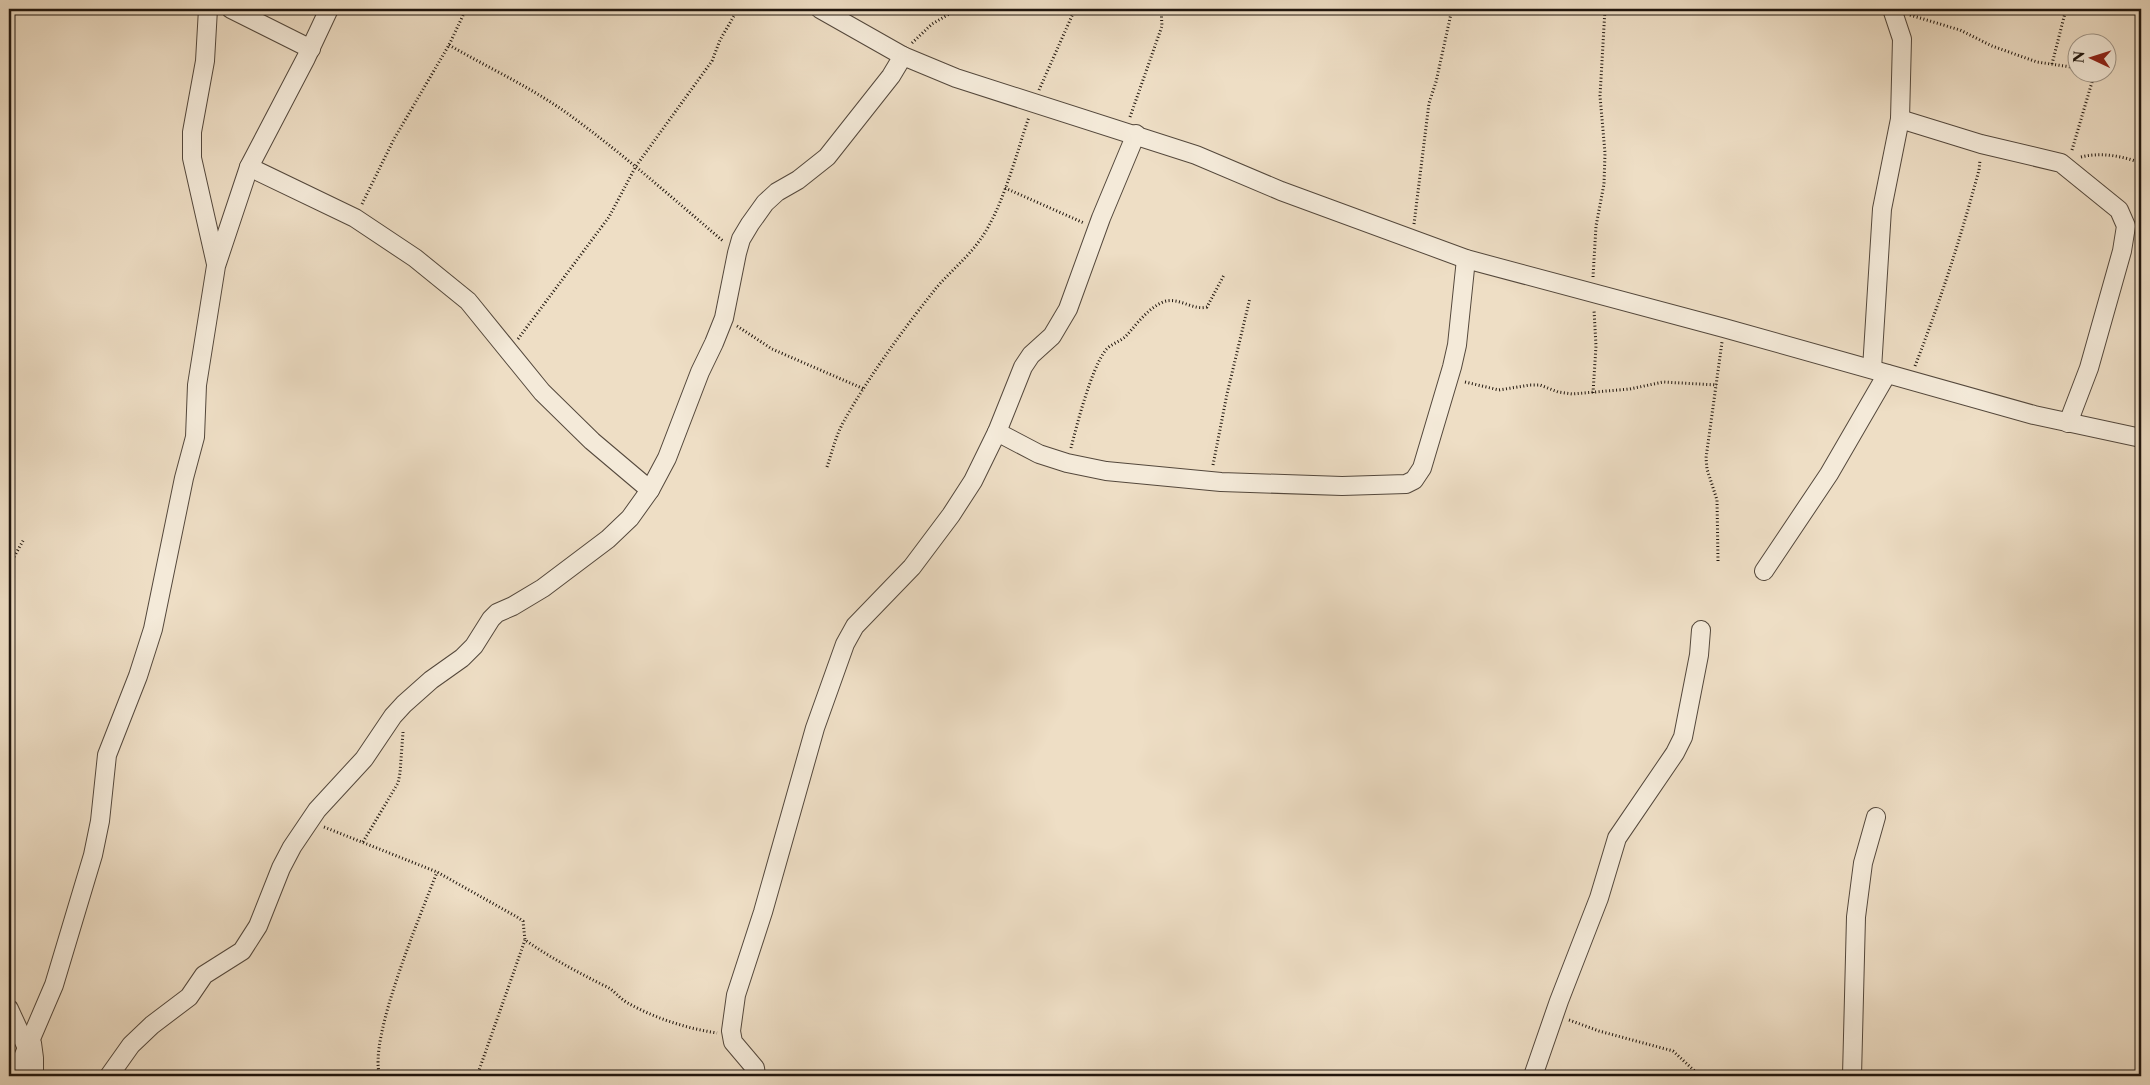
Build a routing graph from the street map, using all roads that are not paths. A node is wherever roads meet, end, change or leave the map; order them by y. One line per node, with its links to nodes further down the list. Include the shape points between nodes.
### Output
1 (208, 9): 12 (street, via 205,61 192,132 192,158)
2 (230, 9): 6 (street)
3 (329, 9): 6 (street)
4 (820, 9): 7 (street)
5 (1892, 10): 8 (street, via 1902,39)
6 (311, 49): 10 (street)
7 (903, 56): 9 (street, via 956,78); 17 (street, via 886,84 827,157 798,180 776,192 741,239 724,318 667,458)
8 (1900, 119): 13 (street, via 1882,210); 14 (street, via 1981,144 2065,162 2119,210 2126,226 2122,251 2089,368)
9 (1130, 133): 11 (street, via 1196,155 1281,191); 15 (street, via 1068,309 1052,336 1023,367)
10 (249, 167): 12 (street); 17 (street, via 355,218 415,258 468,300 542,392 592,441)
11 (1466, 259): 13 (street); 15 (street, via 1450,379 1422,468 1414,480 1406,484 1342,486 1210,481 1106,470 1039,454)
12 (216, 266): 22 (street, via 197,385 195,437 153,629 107,755 93,855 54,985)
13 (1880, 371): 14 (street); 18 (street, via 1829,474)
14 (2068, 423): 16 (street)
15 (996, 432): 26 (street, via 973,481 951,515 912,567 855,626 845,644 815,728 736,995 732,1035 736,1047 754,1068)
16 (2141, 438)
17 (650, 490): 25 (street, via 620,529 543,588 497,613 462,658 404,704 364,759 309,822 284,861 258,926 242,951 204,976 189,997 131,1045)
18 (1764, 571)
19 (1701, 630): 27 (street, via 1684,737 1617,838 1599,898)
20 (1876, 817): 28 (street, via 1863,862 1856,917)
21 (9, 1009): 22 (street)
22 (29, 1044): 23 (street); 24 (street, via 34,1051)
23 (14, 1076)
24 (34, 1076)
25 (108, 1076)
26 (756, 1076)
27 (1533, 1076)
28 (1852, 1076)

